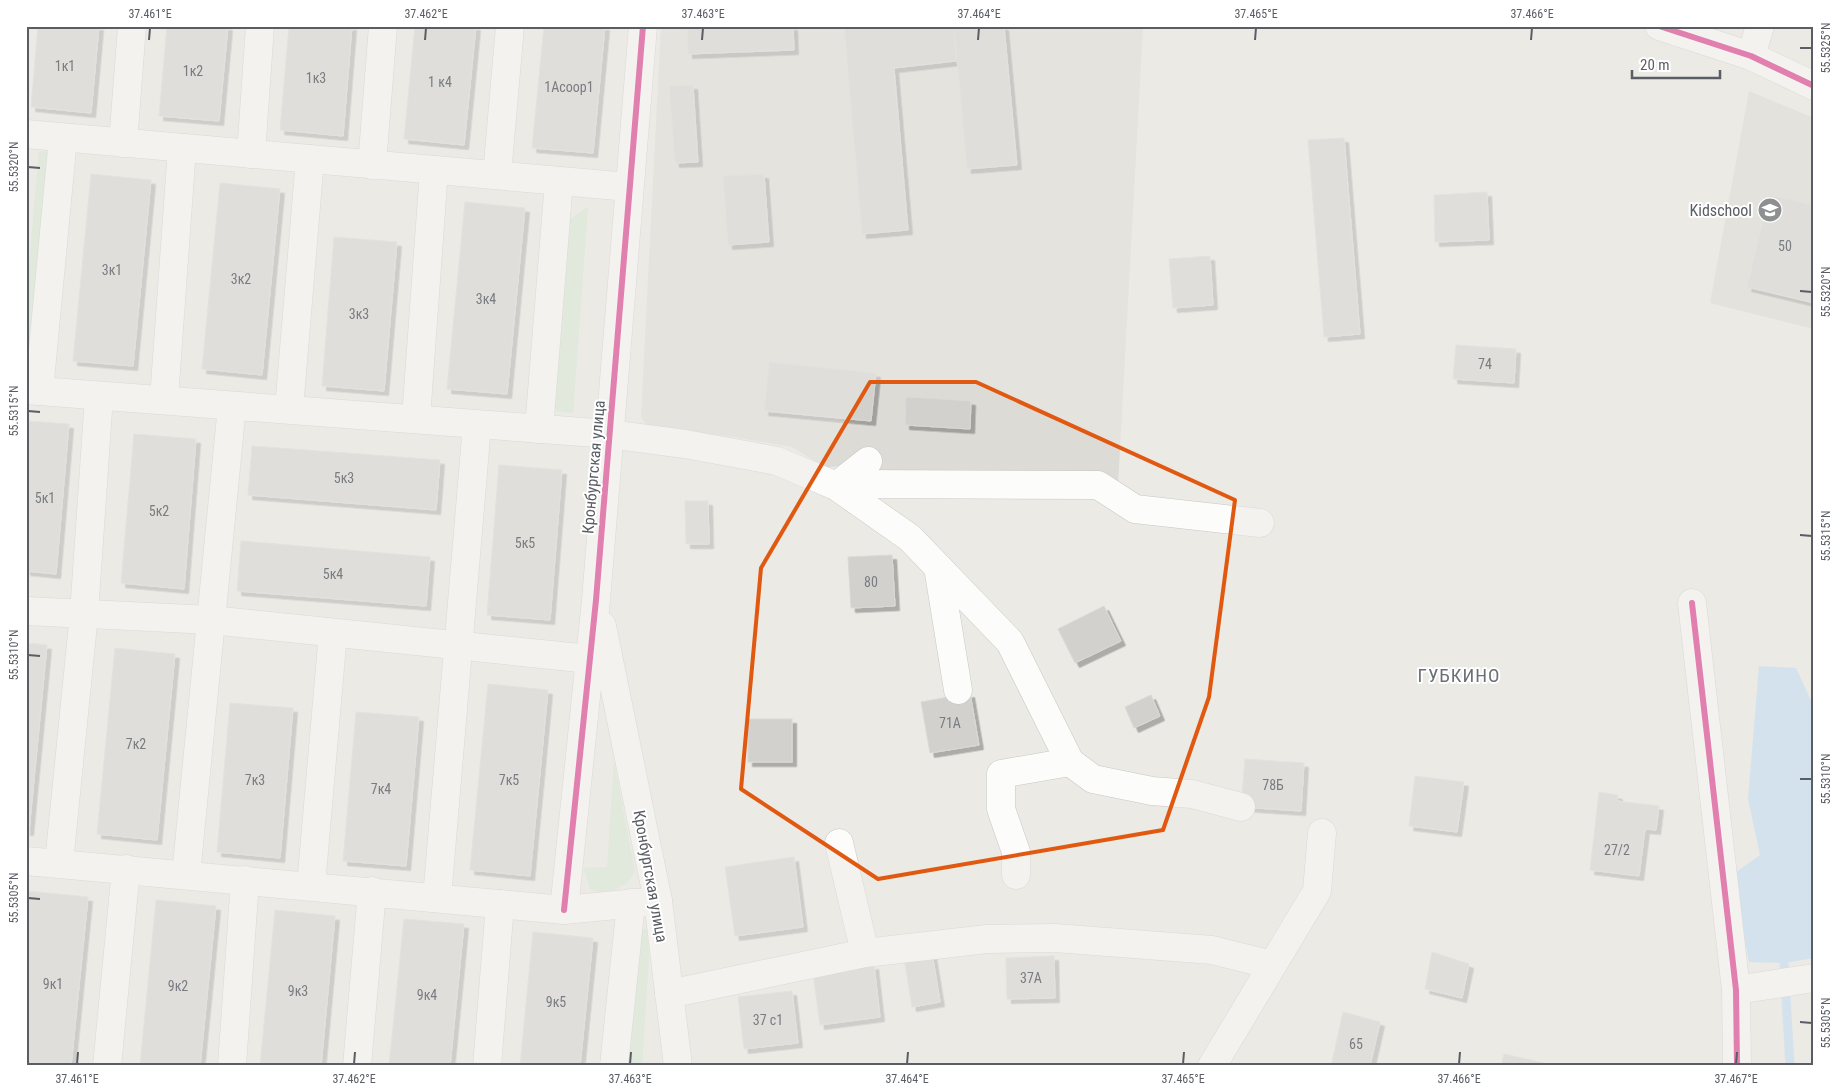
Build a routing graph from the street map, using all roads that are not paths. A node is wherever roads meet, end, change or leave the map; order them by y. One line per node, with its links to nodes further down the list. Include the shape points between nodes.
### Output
1 (132, 26): 12 (street)
2 (260, 26): 14 (street)
3 (383, 26): 16 (street)
4 (510, 26): 18 (street)
5 (643, 26): 20 (street, Кронбургская улица)
6 (1660, 26): 8 (street)
7 (1760, 26): 8 (street)
8 (1751, 56): 9 (street)
9 (1814, 86)
10 (26, 134): 11 (street)
11 (63, 138): 12 (street); 21 (street)
12 (123, 143): 13 (street)
13 (182, 148): 14 (street); 23 (street)
14 (251, 154): 15 (street)
15 (310, 159): 16 (street); 25 (street)
16 (372, 165): 17 (street)
17 (434, 170): 18 (street); 26 (street)
18 (497, 175): 19 (street)
19 (559, 181): 20 (street); 28 (street)
20 (629, 187): 29 (street, Кронбургская улица)
21 (33, 390): 22 (street)
22 (99, 396): 23 (street); 37 (street)
23 (164, 399): 24 (street)
24 (232, 406): 25 (street); 38 (street)
25 (289, 409): 26 (street)
26 (416, 418): 27 (street)
27 (477, 425): 28 (street); 40 (street)
28 (539, 429): 29 (street)
29 (609, 434): 31 (street, via 778,461); 34 (street, Кронбургская улица)
30 (868, 461): 31 (street)
31 (836, 486): 32 (street, via 1098,485 1135,509); 33 (street, via 910,538)
32 (1260, 523)
33 (938, 567): 42 (street); 43 (street, via 1010,642)
34 (596, 600): 41 (street, Кронбургская улица); 56 (street, Кронбургская улица)
35 (1692, 603): 62 (street)
36 (26, 610): 37 (street)
37 (84, 614): 38 (street); 48 (street)
38 (211, 620): 39 (street); 50 (street)
39 (333, 633): 40 (street); 53 (street)
40 (458, 645): 41 (street); 55 (street)
41 (590, 659): 58 (street, Кронбургская улица)
42 (958, 690)
43 (1070, 762): 44 (street, via 1093,779 1152,791 1192,794); 51 (street, via 1001,774 1001,809 1016,852)
44 (1241, 807)
45 (1322, 833): 60 (street, via 1317,890)
46 (839, 843): 59 (street)
47 (26, 861): 48 (street)
48 (59, 863): 49 (street)
49 (126, 869): 50 (street); 64 (street)
50 (186, 875): 52 (street)
51 (1016, 875)
52 (245, 880): 53 (street); 65 (street)
53 (311, 886): 54 (street)
54 (372, 891): 55 (street); 66 (street)
55 (436, 898): 57 (street)
56 (645, 902): 58 (street); 63 (street, Кронбургская улица); 68 (street)
57 (500, 904): 58 (street); 67 (street)
58 (564, 910)
59 (865, 952): 60 (street, via 987,939 1055,938 1212,950); 63 (street)
60 (1272, 965): 70 (street)
61 (1814, 978): 62 (street)
62 (1736, 990): 71 (street)
63 (669, 994): 69 (street, Кронбургская улица)
64 (107, 1066)
65 (232, 1066)
66 (357, 1066)
67 (487, 1066)
68 (614, 1066)
69 (678, 1066)
70 (1212, 1066)
71 (1737, 1066)

